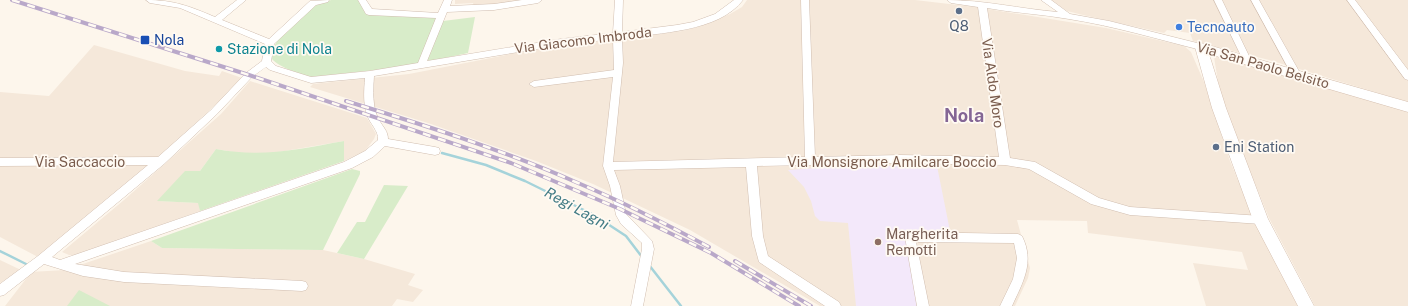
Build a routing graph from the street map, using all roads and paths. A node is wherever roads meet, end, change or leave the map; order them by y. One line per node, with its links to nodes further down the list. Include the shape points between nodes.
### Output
1 (150, 0): 19 (street, via 182,6)
2 (242, 0): 19 (street)
3 (325, 0): 15 (street)
4 (362, 0): 17 (street, via 369,12)
5 (448, 0): 17 (street)
6 (538, 0): 17 (street)
7 (619, 0): 20 (street)
8 (739, 0): 20 (street, Via Giacomo Imbroda, via 722,14 701,22 677,28)
9 (805, 0): 37 (street)
10 (952, 0): 16 (street, Via San Paolo Belsito)
11 (1045, 0): 18 (street)
12 (1218, 0): 23 (street)
13 (1255, 0): 27 (street)
14 (1351, 0): 29 (street)
15 (310, 2): 21 (street)
16 (982, 5): 18 (street, Via San Paolo Belsito); 35 (street, Via Aldo Moro)
17 (443, 12): 25 (street)
18 (1068, 16): 22 (street, Via San Paolo Belsito)
19 (215, 21): 21 (street)
20 (617, 35): 25 (street, Via Giacomo Imbroda, via 523,47); 26 (street)
21 (270, 43): 24 (street)
22 (1202, 47): 23 (main road, Via San Paolo Belsito); 40 (main road, via 1219,108)
23 (1247, 60): 27 (main road, Via San Paolo Belsito)
24 (266, 62): 28 (street, Via Giacomo Imbroda, via 273,68 311,80); 34 (street, via 249,75 214,112)
25 (421, 66): 28 (street, Via Giacomo Imbroda)
26 (618, 73): 30 (street); 39 (street)
27 (1295, 73): 31 (main road, Via San Paolo Belsito)
28 (370, 74): 32 (street, via 368,88 371,112 384,134)
29 (1408, 77)
30 (534, 84)
31 (1408, 107)
32 (383, 142): 33 (street); 42 (street, via 369,154 348,165)
33 (435, 151)
34 (160, 161): 36 (street, Via Saccaccio); 41 (street)
35 (1005, 161): 37 (street, Via Monsignore Amilcare Boccio, via 900,159); 40 (street, Via Monsignore Amilcare Boccio, via 1031,165 1095,201 1130,211)
36 (0, 162)
37 (810, 162): 38 (street, Via Monsignore Amilcare Boccio)
38 (751, 163): 39 (street, Via Monsignore Amilcare Boccio); 46 (street, via 759,248 763,259)
39 (608, 166): 45 (street, via 621,215 647,241 648,249)
40 (1261, 220): 49 (main road)
41 (42, 259): 42 (street); 44 (street)
42 (61, 264): 43 (street, via 83,271 124,277)
43 (302, 286)
44 (1, 292)
45 (637, 306)
46 (835, 306)
47 (923, 306): 48 (street, via 910,237 1018,239 1023,258 1019,279)
48 (1006, 306)
49 (1306, 306)

